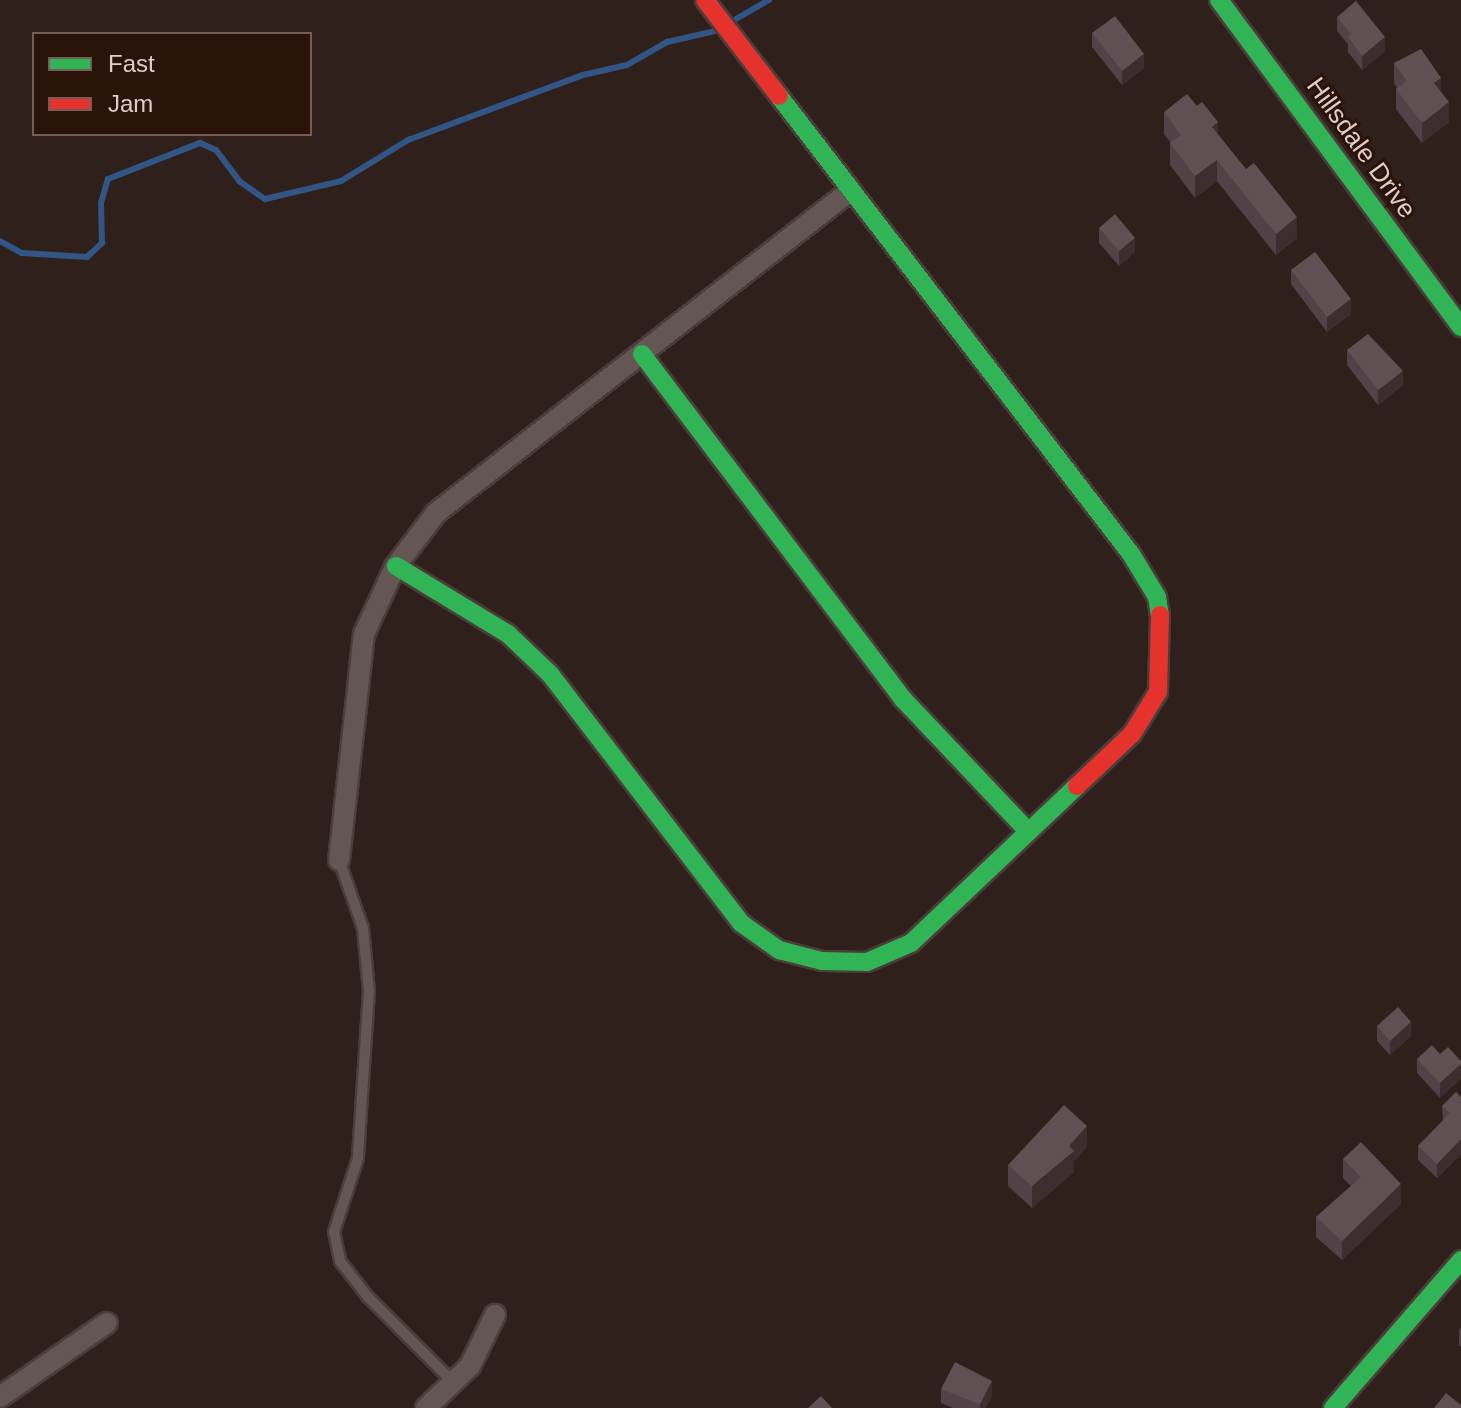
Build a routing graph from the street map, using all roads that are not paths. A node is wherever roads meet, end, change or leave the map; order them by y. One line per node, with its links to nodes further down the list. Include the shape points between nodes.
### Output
1 (705, 0): 3 (street)
2 (1219, 0): 4 (street, Hillsdale Drive)
3 (850, 191): 5 (street); 7 (street, via 1131,554 1157,597 1163,639 1158,692 1132,734)
4 (1461, 327)
5 (642, 354): 6 (street, via 436,513); 7 (street, via 903,699)
6 (396, 566): 7 (street, via 508,634 550,674 741,923 779,950 822,961 867,962 911,943); 8 (street, via 364,634)
7 (1028, 831)
8 (339, 860): 12 (lane, via 363,928 369,991 358,1158 334,1232 340,1261)
9 (1461, 1260): 15 (street)
10 (495, 1315): 12 (street, via 470,1366)
11 (107, 1323): 13 (street)
12 (453, 1382): 14 (street)
13 (0, 1397)
14 (426, 1408)
15 (1333, 1408)

